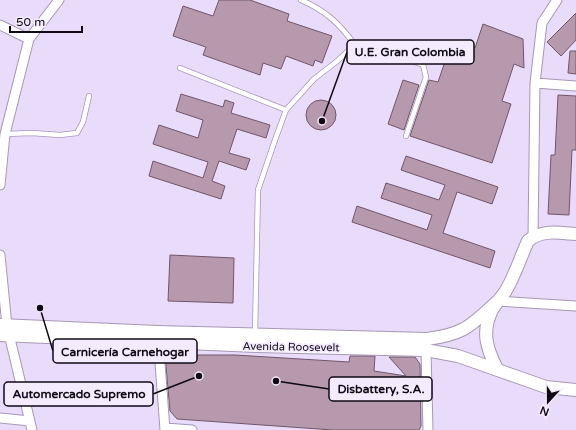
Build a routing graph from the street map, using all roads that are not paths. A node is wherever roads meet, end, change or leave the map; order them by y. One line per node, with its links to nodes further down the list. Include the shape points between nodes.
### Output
1 (59, 0): 5 (street)
2 (301, 0): 6 (lane, via 318,8 338,23)
3 (557, 0): 8 (street, via 542,23)
4 (0, 25): 5 (street)
5 (29, 39): 12 (street)
6 (355, 45): 11 (lane, via 314,79); 13 (lane, via 368,45 423,65 426,77)
7 (180, 68): 11 (lane)
8 (535, 83): 9 (street); 16 (street)
9 (576, 86)
10 (89, 96): 12 (lane, via 83,122 77,133 60,136)
11 (286, 110): 21 (lane, via 258,190)
12 (2, 133): 14 (street)
13 (406, 136)
14 (0, 185)
15 (576, 234): 16 (street, via 550,232)
16 (533, 236): 18 (street, via 528,241 505,292)
17 (0, 255): 20 (street)
18 (498, 301): 19 (street); 21 (street, Avenida Roosevelt, via 478,321 468,327 455,334 434,338); 24 (street, via 492,311 486,339 487,348)
19 (576, 306)
20 (4, 331): 22 (street, Avenida Roosevelt); 27 (street)
21 (255, 335): 22 (street, Avenida Roosevelt)
22 (158, 337): 23 (street, Avenida Roosevelt); 28 (street)
23 (426, 350): 24 (street, Avenida Roosevelt, via 458,356); 30 (street)
24 (497, 369): 25 (street, Avenida Roosevelt, via 546,387)
25 (576, 390)
26 (0, 418): 27 (street)
27 (31, 426)
28 (165, 429): 29 (street)
29 (192, 430)
30 (428, 430)

